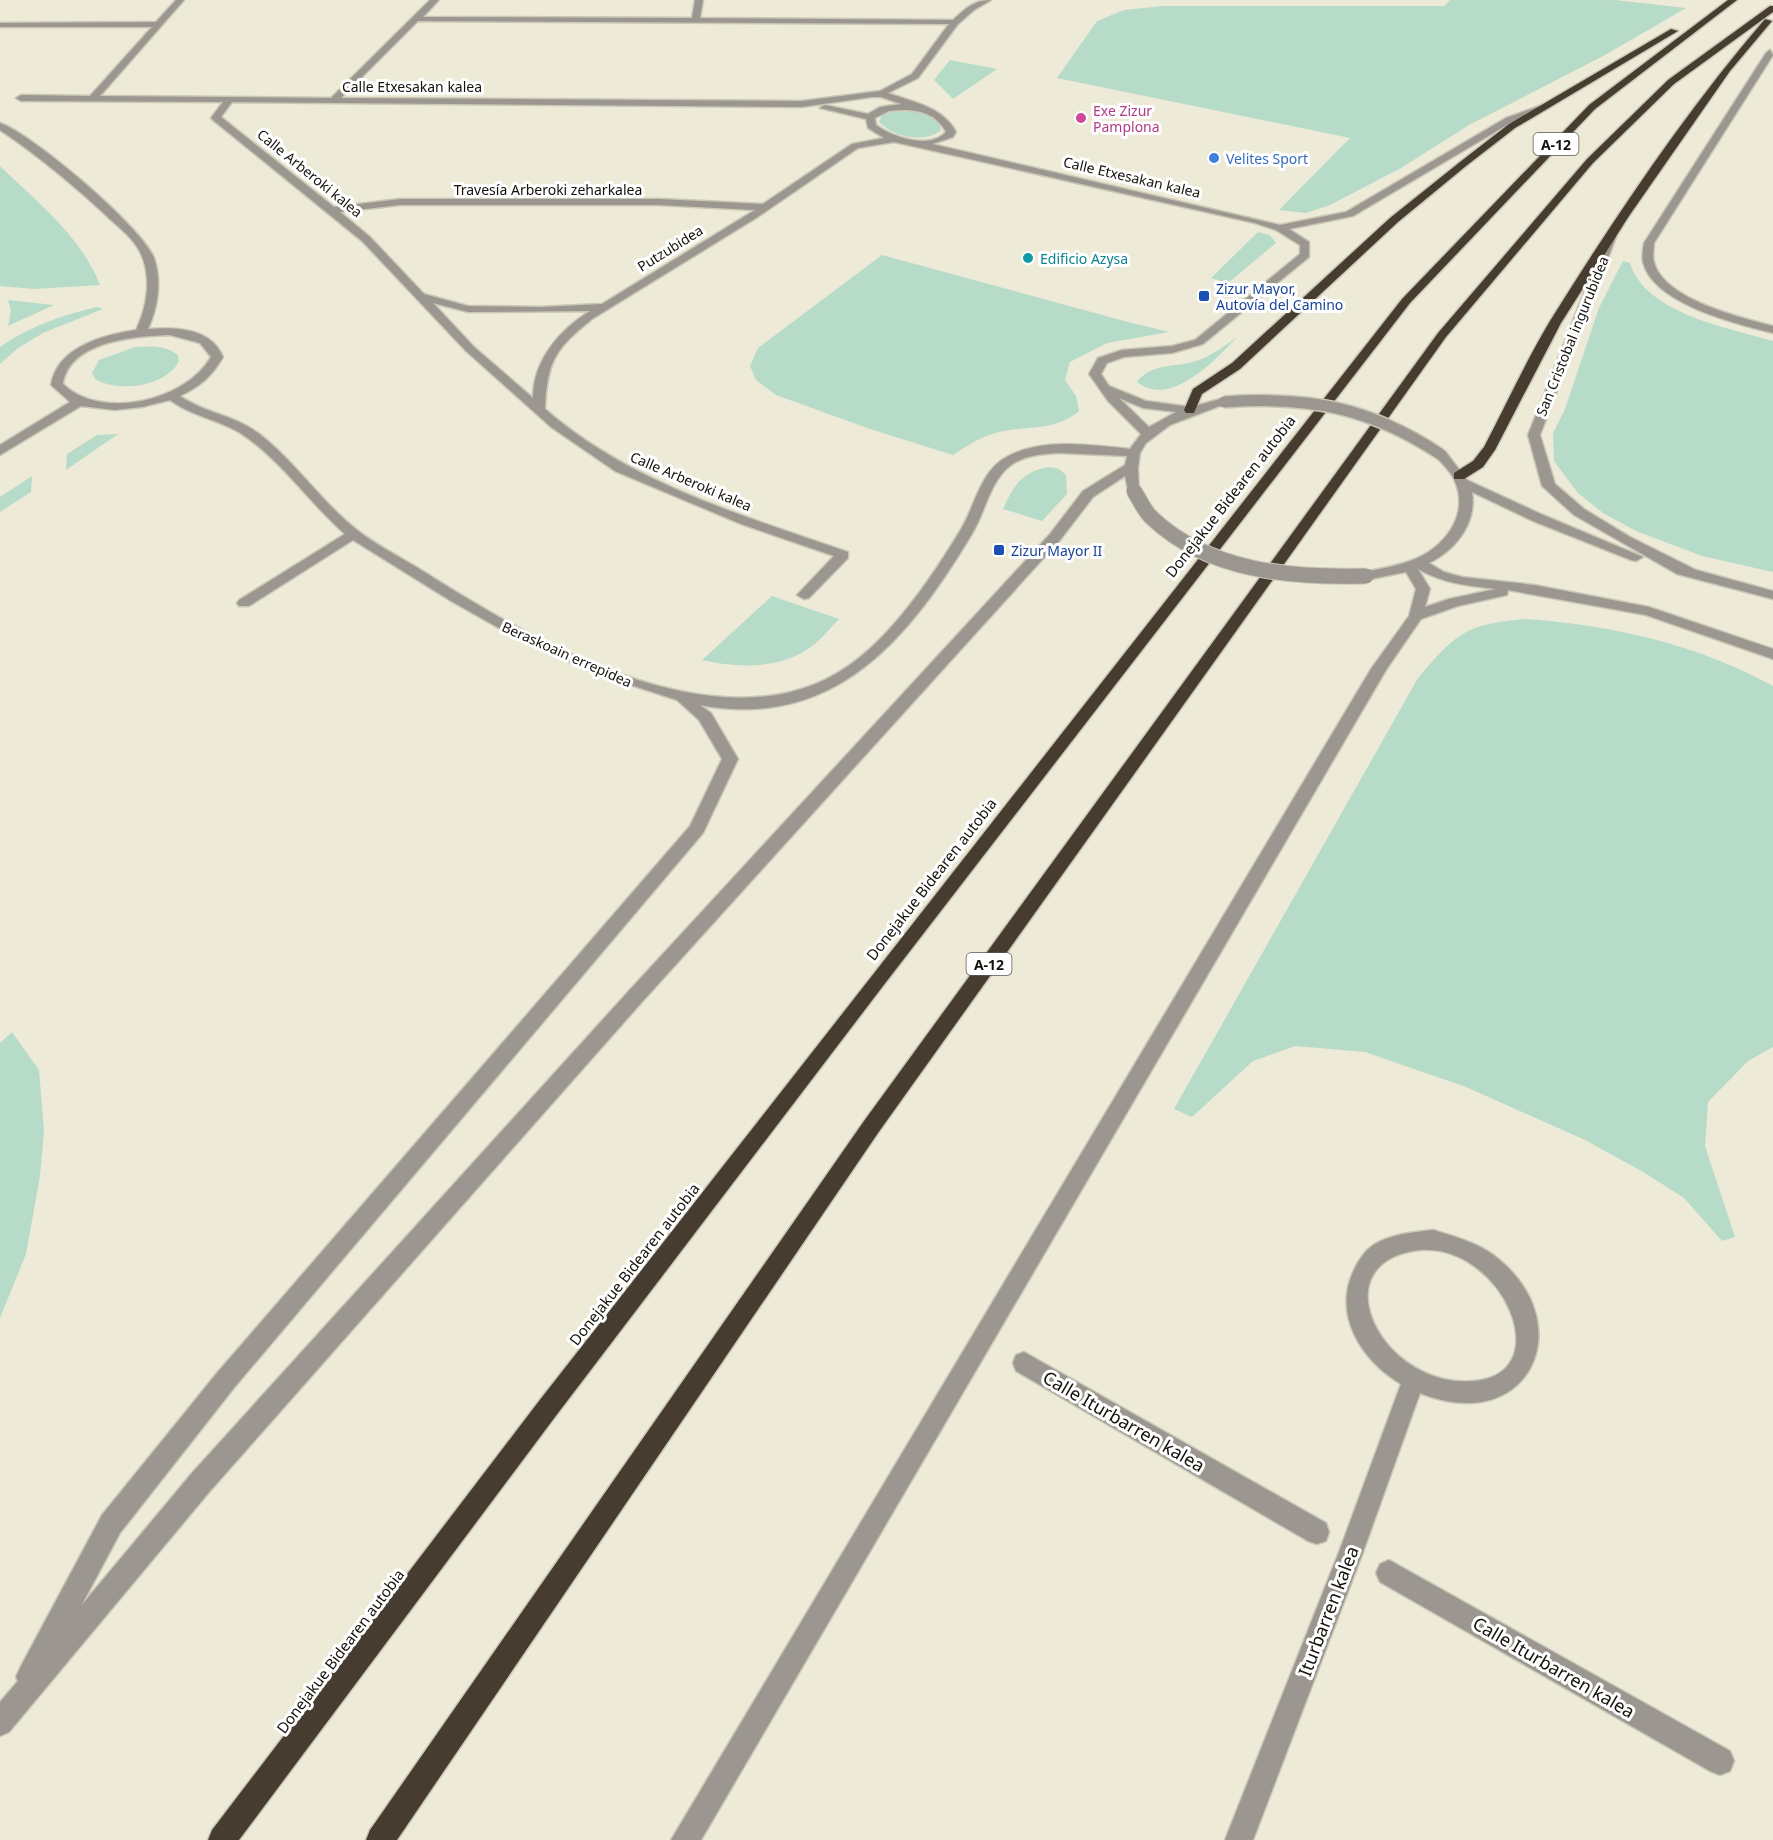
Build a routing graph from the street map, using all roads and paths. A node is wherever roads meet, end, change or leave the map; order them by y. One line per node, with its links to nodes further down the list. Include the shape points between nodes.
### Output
1 (180, 0): 13 (street)
2 (435, 0): 10 (street)
3 (699, 0): 11 (street)
4 (987, 0): 6 (street)
5 (1733, 0): 7 (highway, Donejakue Bidearen autobia / A-12)
6 (973, 4): 12 (street)
7 (1724, 6): 24 (highway, via 1657,40); 66 (highway, Donejakue Bidearen autobia / A-12, via 1592,107 1406,301 781,1105)
8 (1773, 8): 67 (highway, A-12, via 1671,82 1590,161 1442,334 871,1127)
9 (1773, 17): 36 (highway, via 1727,69)
10 (417, 19): 11 (street); 21 (street)
11 (696, 21): 12 (street)
12 (955, 22): 16 (street)
13 (159, 24): 14 (street); 19 (street)
14 (0, 25)
15 (1770, 53): 39 (street, via 1646,252 1653,272 1673,292 1711,312)
16 (912, 88): 17 (street); 25 (street)
17 (879, 93): 22 (street, Calle Etxesakan kalea); 23 (street); 26 (street, Putzubidea, via 871,100)
18 (21, 98): 19 (street, Calle Etxesakan kalea)
19 (93, 98): 20 (street, Calle Etxesakan kalea)
20 (229, 100): 21 (street, Calle Etxesakan kalea); 34 (street, Calle Arberoki kalea, via 216,118)
21 (333, 101): 22 (street, Calle Etxesakan kalea)
22 (802, 104): 26 (street, Calle Etxesakan kalea)
23 (917, 107): 25 (street); 26 (street, via 893,108)
24 (1545, 107): 35 (street, Calle Etxesakan kalea, via 1509,120 1349,214); 45 (highway, via 1512,126 1394,220 1236,366 1197,392)
25 (928, 109): 28 (street, Calle Etxesakan kalea)
26 (872, 119): 29 (street); 31 (street, Putzubidea)
27 (0, 126): 40 (street, via 80,183 134,236 148,256 153,284 150,314)
28 (951, 132): 30 (street, via 941,140); 32 (street, Calle Etxesakan kalea)
29 (895, 139): 30 (street); 31 (street, Putzubidea)
30 (909, 142): 32 (street, Calle Etxesakan kalea)
31 (861, 144): 33 (street, Putzubidea)
32 (978, 157): 35 (street, Calle Etxesakan kalea)
33 (764, 207): 34 (street, Travesía Arberoki zeharkalea, via 659,202 400,202); 38 (street, Putzubidea)
34 (333, 210): 37 (street, Calle Arberoki kalea)
35 (1280, 228): 41 (street, Calle Etxesakan kalea, via 1305,244 1305,255 1199,342 1122,354 1102,362 1095,374)
36 (1613, 232): 49 (highway, via 1555,323 1490,447); 52 (street, San Cristobal ingurubidea, via 1534,435 1549,486 1579,512)
37 (422, 297): 38 (street, via 468,309); 44 (street, Calle Arberoki kalea, via 470,349)
38 (605, 306): 44 (street, Putzubidea, via 567,334 552,352 540,377)
39 (1773, 330)
40 (141, 333): 42 (street, via 194,336 215,350 217,357 211,370 194,385); 43 (street, via 97,344 65,364 59,371 57,386)
41 (1104, 388): 45 (street, via 1143,404); 46 (street)
42 (172, 395): 43 (street, via 117,406); 50 (street, Beraskoain errepidea, via 190,408 236,424 280,460)
43 (78, 402): 47 (street)
44 (539, 410): 54 (street, Calle Arberoki kalea, via 620,468 746,521 843,555)
45 (1190, 410): 46 (street); 49 (street, bridge, via 1262,398 1342,407 1380,418 1414,434 1440,454)
46 (1149, 434): 48 (street)
47 (0, 451)
48 (1132, 460): 51 (street, bridge, via 1134,491 1151,517 1180,540 1220,559 1268,573 1318,579 1366,576); 59 (street, Beraskoain errepidea, via 1084,449 1035,451 1009,459 996,473 948,560 896,630 852,671 818,689 781,700 728,704); 64 (street, via 1088,494 1055,537 634,998 201,1482)
49 (1460, 479): 51 (street, via 1467,500 1466,518 1457,535); 52 (street, San Cristobal ingurubidea, via 1538,518 1636,557)
50 (354, 534): 56 (street); 59 (street, Beraskoain errepidea, via 468,608 620,680)
51 (1414, 565): 53 (street, via 1462,581); 57 (street, via 1423,589)
52 (1692, 574): 55 (street, San Cristobal ingurubidea)
53 (1534, 589): 57 (street, via 1487,593); 58 (street, via 1649,611)
54 (804, 595)
55 (1773, 595)
56 (244, 603)
57 (1416, 616): 68 (street, via 1385,659)
58 (1773, 654)
59 (684, 699): 64 (street, via 705,717 730,759 697,829 225,1381 111,1524)
60 (1024, 1363): 62 (street, Calle Iturbarren kalea)
61 (1413, 1381): 61 (street, via 1441,1390 1470,1393 1495,1387 1515,1373 1527,1353 1529,1329 1522,1304 1507,1281 1469,1252 1433,1240 1407,1242 1383,1250 1367,1266 1358,1287 1358,1312 1368,1338 1388,1362); 69 (street, Iturbarren kalea)
62 (1317, 1532)
63 (1389, 1573): 65 (street, Calle Iturbarren kalea)
64 (6, 1716)
65 (1720, 1761)
66 (222, 1840)
67 (380, 1840)
68 (685, 1840)
69 (1239, 1840)

